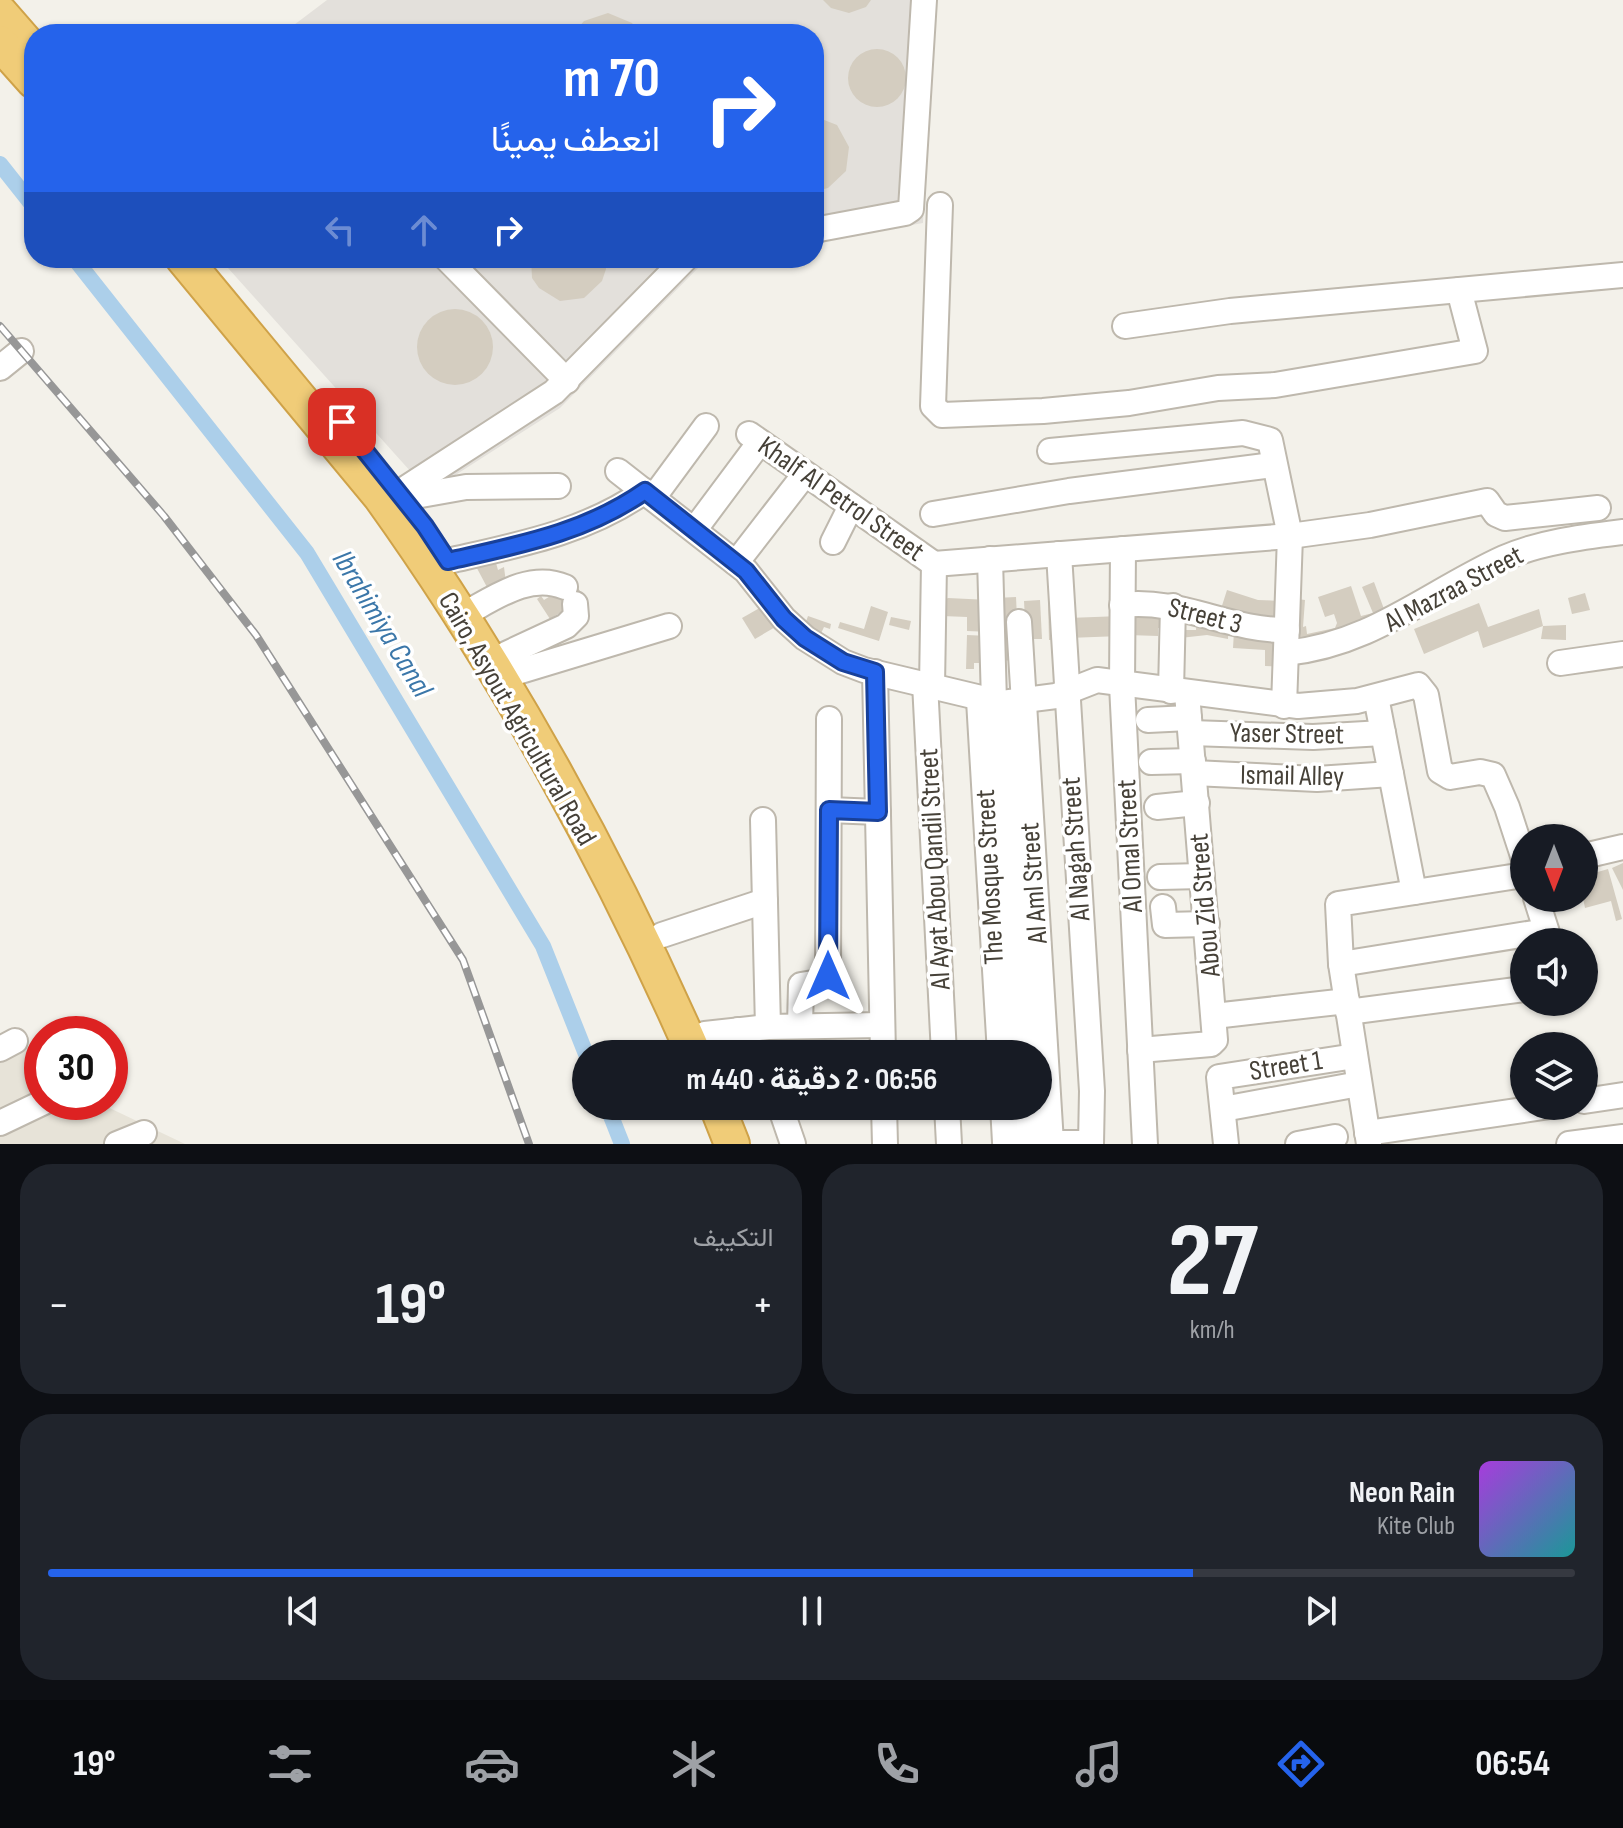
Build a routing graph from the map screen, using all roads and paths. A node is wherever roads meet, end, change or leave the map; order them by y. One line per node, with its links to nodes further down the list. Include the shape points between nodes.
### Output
1 (924, 0): 7 (street, via 911,209)
2 (0, 13): 3 (highway)
3 (24, 41)
4 (0, 43): 5 (highway)
5 (24, 70)
6 (940, 205): 13 (street, via 933,406 942,415 1129,403 1475,351)
7 (824, 228)
8 (191, 268): 41 (highway, Cairo, Asyout Agricultural Road, via 381,497)
9 (214, 268): 25 (highway, Cairo, Asyout Agricultural Road)
10 (456, 268): 17 (street)
11 (676, 268): 17 (street)
12 (1623, 275): 13 (street)
13 (1459, 290): 14 (street)
14 (1125, 326)
15 (21, 351): 16 (street)
16 (0, 368)
17 (567, 381): 25 (street)
18 (706, 426): 24 (street)
19 (1050, 451): 20 (street, via 1243,433 1270,440)
20 (1273, 465): 28 (street); 31 (street)
21 (618, 471): 24 (street)
22 (805, 474): 26 (street, Khalf Al Petrol Street); 29 (street, Khalf Al Petrol Street, via 754,438); 37 (street)
23 (558, 486): 25 (street, via 466,487)
24 (649, 494): 29 (street); 36 (street, via 569,532)
25 (402, 495): 36 (highway, Cairo, Asyout Agricultural Road)
26 (851, 506): 32 (street); 38 (street, Khalf Al Petrol Street)
27 (1598, 508): 31 (street, via 1505,518 1487,501)
28 (933, 514)
29 (695, 529): 37 (street)
30 (1623, 532): 44 (street, Al Mazraa Street, via 1519,552 1373,631 1327,647)
31 (1290, 536): 33 (street); 44 (street)
32 (833, 542)
33 (1123, 549): 34 (street); 39 (street, Al Omal Street)
34 (1059, 554): 35 (street); 51 (street, Al Nagah Street)
35 (990, 559): 38 (street); 54 (street)
36 (448, 561): 41 (highway, Cairo, Asyout Agricultural Road)
37 (736, 563): 48 (street, via 805,638 843,662)
38 (934, 564): 49 (street, Al Ayat Abou Qandil Street)
39 (1122, 605): 40 (street, Street 3); 50 (street, Al Omal Street)
40 (1173, 606): 44 (street, Street 3); 52 (street, Abou Zid Street)
41 (468, 612): 46 (highway, Cairo, Asyout Agricultural Road); 46 (street, via 525,583 549,580 570,595 576,616); 87 (highway, Cairo, Asyout Agricultural Road, via 641,935)
42 (1019, 622): 54 (street, Al Aml Street)
43 (669, 626): 46 (street)
44 (1287, 641): 55 (street)
45 (1623, 654): 47 (street)
46 (512, 663): 78 (highway, Cairo, Asyout Agricultural Road, via 551,725)
47 (1560, 663)
48 (875, 672): 49 (street); 66 (street)
49 (929, 684): 54 (street); 91 (street, Al Ayat Abou Qandil Street)
50 (1122, 685): 51 (street, via 1090,681); 52 (street); 94 (street, Al Omal Street)
51 (1066, 692): 54 (street); 123 (street, Al Nagah Street)
52 (1179, 692): 55 (street); 58 (street, Abou Zid Street)
53 (1376, 697): 55 (street); 59 (street); 68 (street, via 1421,687 1440,771 1450,777 1493,775)
54 (1000, 701): 92 (street, The Mosque Street); 93 (street); 115 (street, Al Aml Street)
55 (1284, 706)
56 (829, 719): 65 (street)
57 (1148, 720): 58 (street, Yaser Street)
58 (1190, 726): 59 (street, Yaser Street, via 1324,737); 61 (street, Abou Zid Street)
59 (1383, 733): 62 (street)
60 (1151, 762): 61 (street, Ismail Alley)
61 (1193, 767): 62 (street, Ismail Alley, via 1317,779); 63 (street, Abou Zid Street)
62 (1391, 774): 74 (street)
63 (1197, 803): 64 (street); 71 (street, Abou Zid Street)
64 (1157, 807)
65 (829, 810): 66 (street); 85 (street, via 828,978 801,985)
66 (878, 812): 84 (street)
67 (763, 820): 75 (street)
68 (1513, 824)
69 (1623, 847): 70 (street)
70 (1598, 853)
71 (1202, 876): 72 (street); 77 (street, Abou Zid Street)
72 (1160, 877)
73 (1510, 877): 74 (street)
74 (1414, 892): 80 (street, via 1341,902)
75 (765, 901): 78 (street); 86 (street)
76 (1163, 907): 77 (street, via 1165,925)
77 (1207, 924): 83 (street, Abou Zid Street)
78 (662, 935): 88 (highway, Cairo, Asyout Agricultural Road)
79 (1510, 941): 80 (street)
80 (1341, 964): 82 (street)
81 (1510, 990): 82 (street)
82 (1348, 1007): 83 (street); 95 (street)
83 (1214, 1016): 94 (street, Abou Zid Street, via 1211,1044)
84 (882, 1025): 85 (street); 90 (street)
85 (800, 1026): 86 (street)
86 (768, 1027): 89 (street)
87 (711, 1040)
88 (712, 1040)
89 (723, 1040)
90 (883, 1040)
91 (943, 1040)
92 (1000, 1040)
93 (1022, 1040)
94 (1140, 1050): 124 (street, Al Omal Street)
95 (1355, 1056): 96 (street); 99 (street, Street 1, via 1219,1079)
96 (1359, 1084): 99 (street); 113 (street)
97 (1623, 1095): 98 (street)
98 (1598, 1099)
99 (1223, 1109): 125 (street)
100 (24, 1112): 109 (street)
101 (1510, 1113): 113 (street)
102 (723, 1120): 117 (highway)
103 (744, 1120): 118 (highway)
104 (785, 1120): 119 (street)
105 (884, 1120): 120 (street)
106 (948, 1120): 121 (street)
107 (1005, 1120): 122 (street)
108 (1027, 1120): 114 (street)
109 (0, 1123)
110 (144, 1133): 116 (street)
111 (1335, 1137): 126 (street)
112 (1623, 1137): 127 (street)
113 (1368, 1138)
114 (1028, 1143): 115 (street); 122 (street)
115 (1051, 1143): 123 (street)
116 (117, 1144)
117 (732, 1144)
118 (753, 1144)
119 (793, 1144)
120 (885, 1144)
121 (949, 1144)
122 (1008, 1144)
123 (1091, 1144)
124 (1145, 1144)
125 (1226, 1144)
126 (1298, 1144)
127 (1569, 1144)

